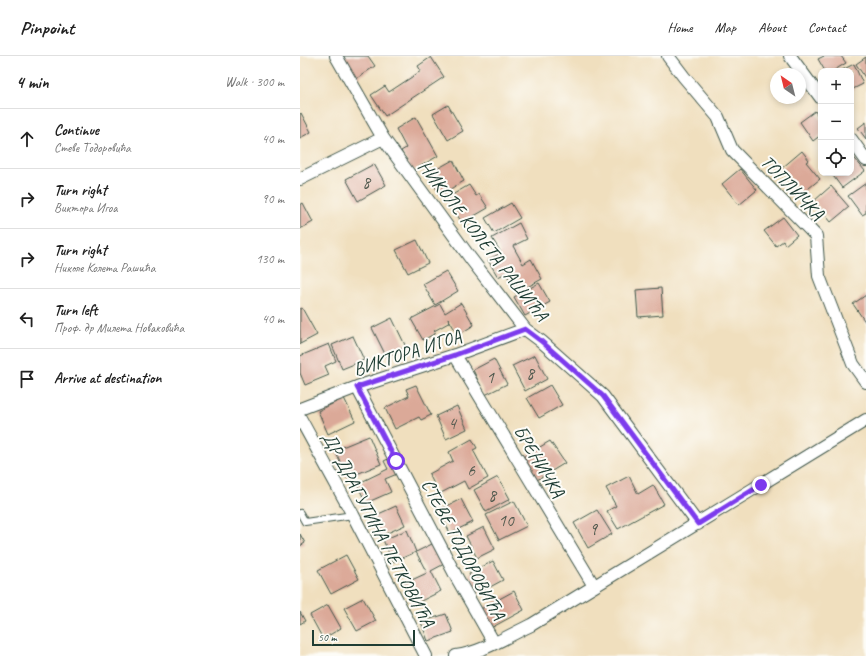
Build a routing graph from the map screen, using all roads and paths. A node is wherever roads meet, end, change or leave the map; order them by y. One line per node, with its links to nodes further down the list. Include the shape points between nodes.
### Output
1 (336, 56): 5 (street, НИКОЛЕ КОЛЕТА РАШИЋА)
2 (668, 56): 11 (street, ТОПЛИЧКА, via 718,117 732,150 816,236 819,276 853,364)
3 (790, 56): 4 (street)
4 (818, 94)
5 (383, 138): 8 (street); 9 (street, НИКОЛЕ КОЛЕТА РАШИЋА)
6 (852, 140): 7 (street)
7 (866, 160)
8 (300, 179)
9 (525, 329): 10 (street, ВИКТОРА ИГОА); 18 (street, НИКОЛЕ КОЛЕТА РАШИЋА, via 603,396)
10 (455, 355): 12 (street, ВИКТОРА ИГОА); 19 (street, БРЕНИЧКА)
11 (866, 382)
12 (357, 387): 13 (street, ВИКТОРА ИГОА); 20 (street, СТЕВЕ ТОДОРОВИЋА)
13 (300, 409)
14 (300, 418): 17 (street, ДР ДРАГУТИНА ПЕТКОВИЋА)
15 (866, 420): 18 (street)
16 (300, 513): 17 (lane, via 305,522)
17 (353, 515): 21 (street, ДР ДРАГУТИНА ПЕТКОВИЋА)
18 (698, 524): 19 (street)
19 (594, 586): 20 (street, via 531,625)
20 (494, 643): 22 (street)
21 (426, 656)
22 (456, 656)

